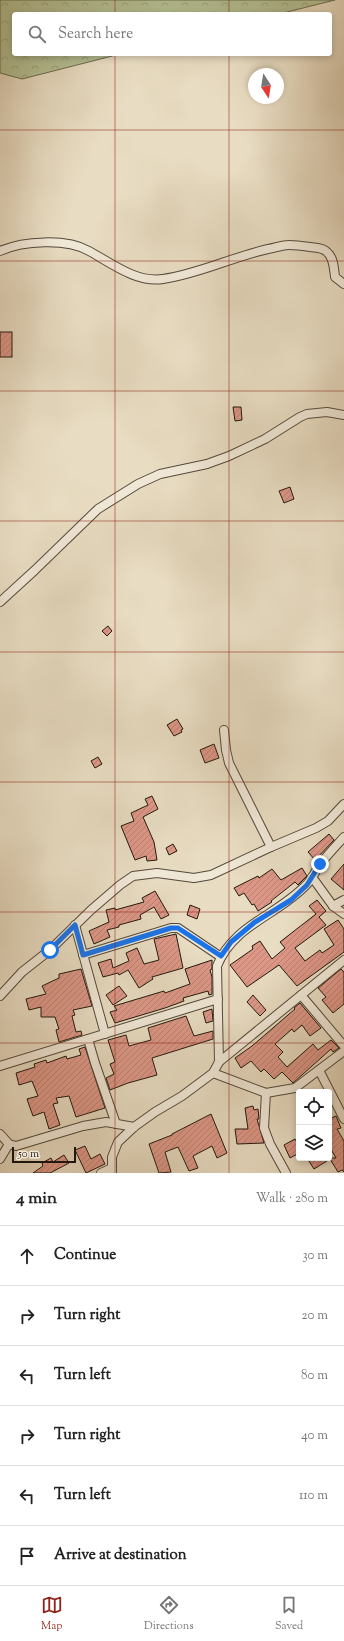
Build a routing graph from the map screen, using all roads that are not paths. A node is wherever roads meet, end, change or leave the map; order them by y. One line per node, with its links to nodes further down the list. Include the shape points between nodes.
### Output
1 (0, 251): 2 (street, via 18,245 38,243 74,245 130,274 161,280 247,254 288,245 320,248 332,259 335,277)
2 (344, 284)
3 (344, 415): 4 (street, via 326,412 307,414 265,439 229,456 208,464 160,474 138,484 98,509)
4 (0, 602)
5 (224, 730): 8 (street, via 229,764)
6 (344, 804): 8 (street, via 328,821 316,828)
7 (344, 837): 9 (street)
8 (270, 847): 13 (street, via 210,875 194,878 157,873 134,876 120,885)
9 (312, 877): 11 (street); 15 (street, via 291,900 255,922 231,942)
10 (344, 900): 11 (street)
11 (333, 906): 12 (street)
12 (344, 914)
13 (75, 925): 14 (street); 18 (street, via 50,950 22,972)
14 (83, 955): 15 (street, via 178,928); 20 (street)
15 (221, 956): 19 (street, via 217,966)
16 (344, 960): 17 (street)
17 (301, 995): 22 (street); 24 (street)
18 (0, 996)
19 (218, 998): 20 (street); 24 (street)
20 (105, 1034): 21 (street)
21 (88, 1039): 25 (street); 30 (street)
22 (344, 1046)
23 (344, 1051): 26 (street)
24 (219, 1062): 27 (street)
25 (0, 1066)
26 (319, 1070): 28 (street, via 295,1088); 29 (street)
27 (213, 1073): 28 (street); 31 (street)
28 (266, 1093): 37 (street, via 264,1128)
29 (344, 1119)
30 (116, 1124): 31 (street); 33 (street, via 106,1122 83,1126 26,1144)
31 (134, 1127): 35 (street, via 118,1142 112,1157)
32 (0, 1134): 33 (street)
33 (9, 1144): 34 (street)
34 (0, 1160)
35 (112, 1170): 36 (street)
36 (101, 1173)
37 (286, 1173)

